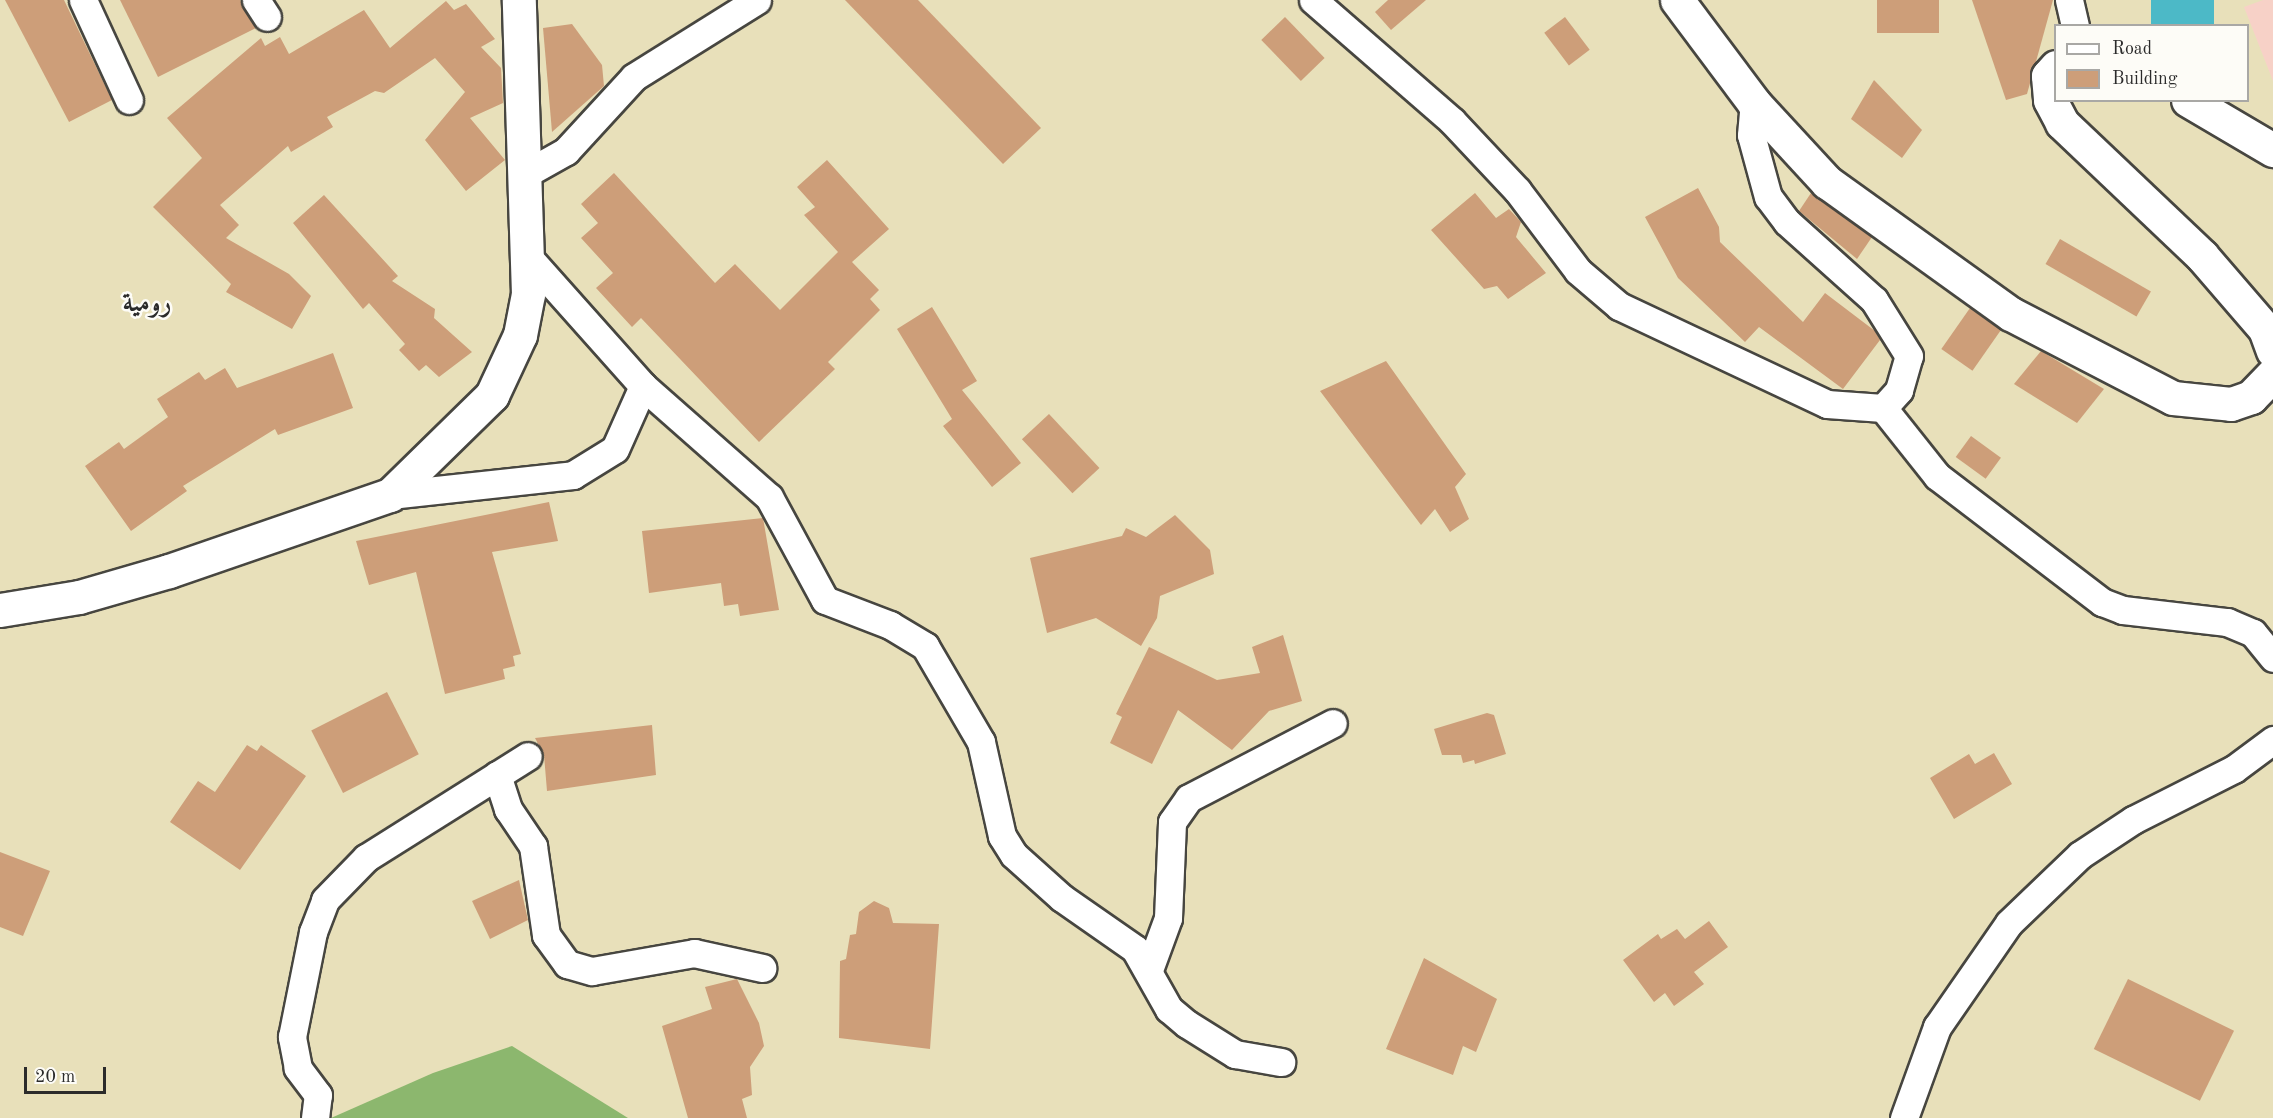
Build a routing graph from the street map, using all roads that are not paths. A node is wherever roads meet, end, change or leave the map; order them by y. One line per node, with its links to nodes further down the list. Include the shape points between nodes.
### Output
1 (83, 0): 9 (street)
2 (519, 0): 13 (street)
3 (757, 0): 13 (street, via 634,77 566,151)
4 (1314, 0): 18 (street, via 1469,138 1578,271 1619,306 1827,404 1860,411)
5 (1677, 0): 11 (street)
6 (2069, 0): 7 (street)
7 (2075, 24)
8 (2054, 68): 15 (street, via 2048,76 2050,100 2062,123 2202,256 2265,329)
9 (129, 100)
10 (2191, 102): 12 (street)
11 (1754, 103): 16 (street, via 1827,182 1917,251 2011,314 2102,365 2173,398 2205,405 2251,397); 18 (street, via 1753,146 1768,197 1787,222 1874,300 1908,356 1899,390)
12 (2273, 150)
13 (527, 174): 14 (street)
14 (530, 259): 17 (street); 19 (street, via 520,335 492,395)
15 (2273, 351)
16 (2273, 374)
17 (643, 386): 19 (street, via 615,449 573,475); 26 (street, via 769,497 825,600 890,625 925,646 981,742 1002,837 1014,855 1062,898 1135,949)
18 (1883, 408): 21 (street, via 1937,476 2102,602 2123,610 2227,622 2253,633)
19 (390, 495): 20 (street, via 169,571 79,597)
20 (0, 610)
21 (2273, 658)
22 (1333, 723): 26 (street, via 1190,798 1172,822 1168,918)
23 (2273, 740): 30 (street, via 2234,769 2133,820 2080,855 2009,923 1937,1028)
24 (528, 756): 25 (street)
25 (497, 775): 27 (street, via 508,809 533,846 546,935 567,964 592,971 694,954); 29 (street, via 350,870 325,900 313,932 292,1037 298,1068 318,1095)
26 (1150, 967): 28 (street, via 1169,1009 1209,1041 1235,1054)
27 (762, 968)
28 (1281, 1062)
29 (315, 1118)
30 (1904, 1118)

